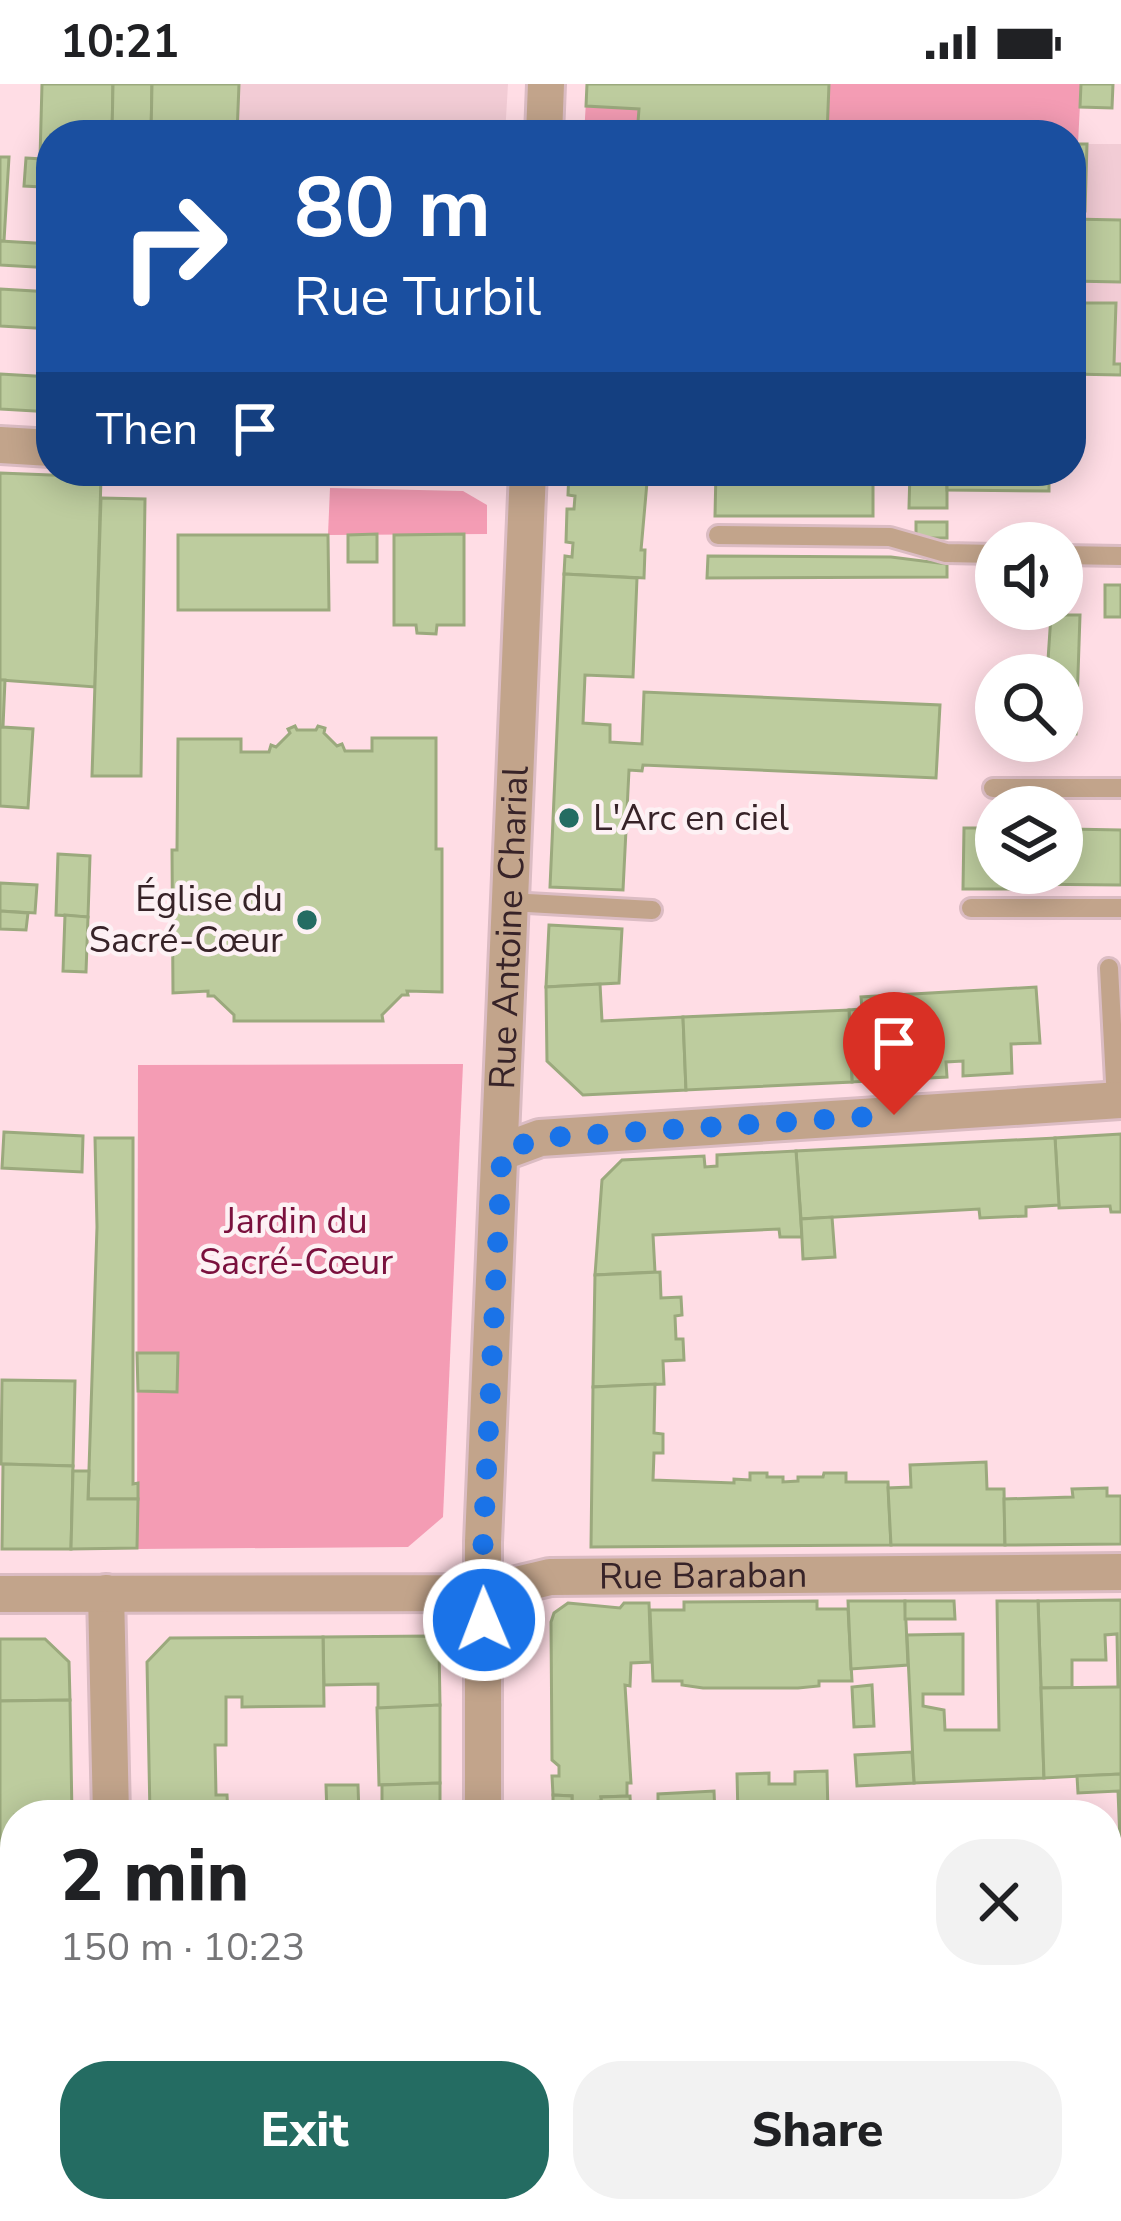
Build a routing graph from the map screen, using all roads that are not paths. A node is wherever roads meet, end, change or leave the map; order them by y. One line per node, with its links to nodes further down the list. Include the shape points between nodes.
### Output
1 (546, 84): 2 (street)
2 (545, 120)
3 (0, 445): 4 (street)
4 (36, 447)
5 (517, 486): 12 (street, Rue Antoine Charial)
6 (718, 535): 7 (lane, via 890,537)
7 (975, 554)
8 (1083, 555): 9 (lane)
9 (1121, 556)
10 (1083, 788): 11 (lane)
11 (1121, 788)
12 (510, 902): 15 (lane); 18 (street, Rue Antoine Charial)
13 (971, 908): 14 (lane)
14 (1121, 908)
15 (652, 910)
16 (1109, 968): 17 (lane)
17 (1118, 1100): 18 (street, via 540,1138)
18 (502, 1152): 21 (street, Rue Antoine Charial)
19 (1121, 1572): 21 (street, Rue Baraban, via 550,1577)
20 (106, 1593): 21 (street, Rue Baraban); 22 (street, Rue Baraban); 23 (street)
21 (483, 1593): 24 (street, Rue Antoine Charial)
22 (0, 1594)
23 (111, 1800)
24 (483, 1800)

